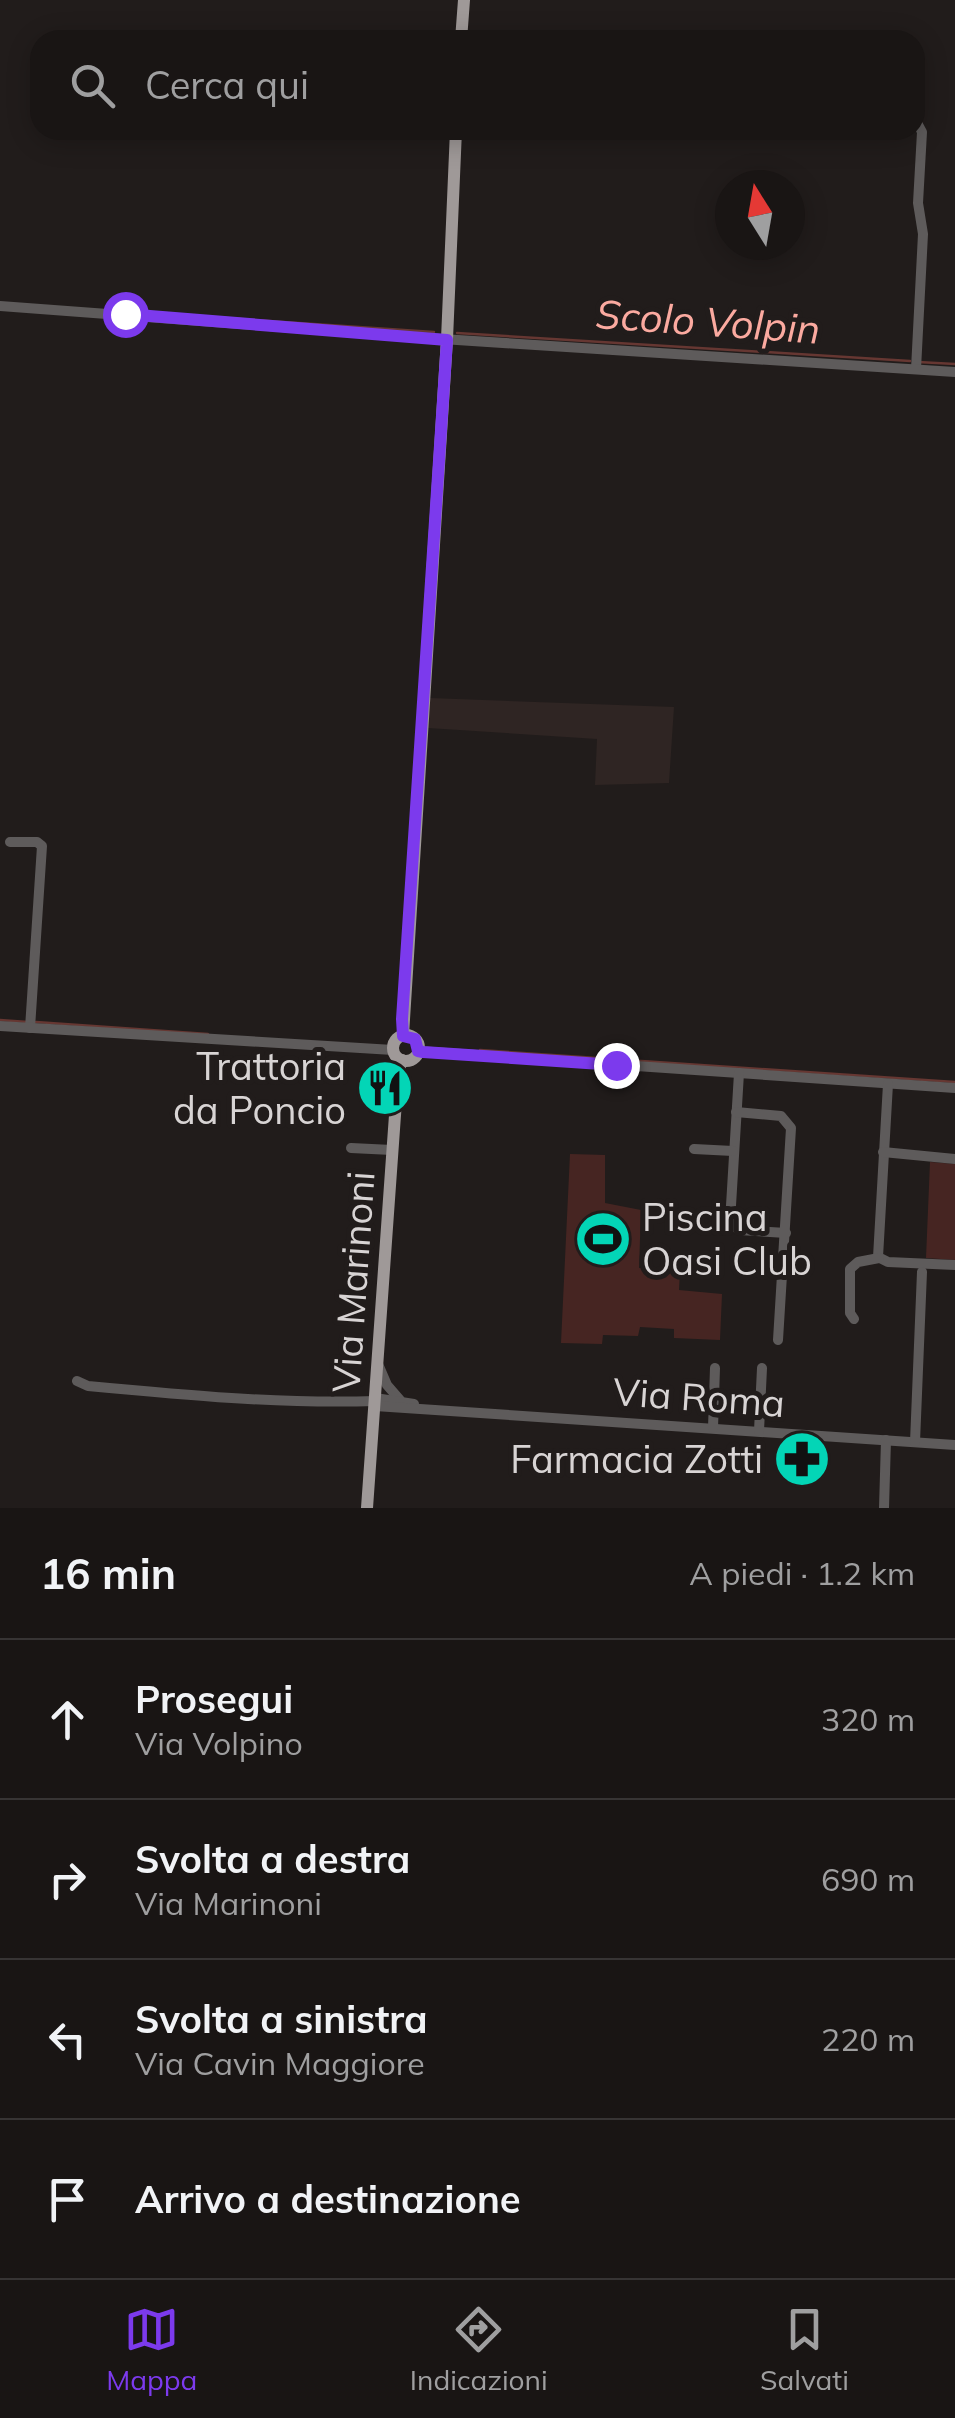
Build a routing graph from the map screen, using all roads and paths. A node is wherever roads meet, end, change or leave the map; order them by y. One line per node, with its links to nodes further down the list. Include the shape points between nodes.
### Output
1 (464, 0): 2 (main road)
2 (462, 30)
3 (456, 140): 6 (main road)
4 (922, 140): 7 (street)
5 (0, 306): 6 (street)
6 (447, 340): 7 (street); 12 (main road)
7 (916, 364): 8 (street)
8 (955, 372)
9 (10, 842): 10 (street, via 42,846)
10 (31, 1023): 11 (street); 14 (street)
11 (0, 1026)
12 (403, 1036): 13 (main road, via 415,1039); 14 (main road, Via Marinoni, via 395,1041)
13 (418, 1051): 14 (main road, via 410,1060); 15 (street)
14 (398, 1055): 21 (main road, Via Marinoni)
15 (739, 1073): 16 (street); 18 (street)
16 (888, 1084): 17 (street); 23 (street)
17 (955, 1088)
18 (736, 1112): 22 (street); 25 (street, via 777,1115 790,1124)
19 (352, 1148): 21 (street)
20 (694, 1148): 22 (street)
21 (392, 1150): 31 (main road, Via Marinoni)
22 (733, 1151): 25 (street, via 732,1226)
23 (883, 1152): 24 (street); 26 (street)
24 (955, 1159)
25 (786, 1233): 30 (street)
26 (879, 1258): 27 (street); 29 (street, via 850,1269)
27 (955, 1264)
28 (922, 1272): 41 (street)
29 (854, 1318)
30 (778, 1340)
31 (378, 1363): 35 (street); 36 (main road, Via Marinoni)
32 (715, 1368): 38 (street)
33 (762, 1368): 39 (street)
34 (77, 1381): 36 (street)
35 (400, 1401): 36 (street); 37 (street)
36 (375, 1402): 37 (street); 43 (main road, Via Marinoni)
37 (440, 1410): 38 (street, Via Roma)
38 (714, 1428): 39 (street, Via Roma)
39 (759, 1431): 40 (street, Via Roma)
40 (886, 1440): 41 (street, Via Roma); 44 (street)
41 (915, 1442): 42 (street, Via Roma)
42 (955, 1445)
43 (368, 1508)
44 (884, 1508)

